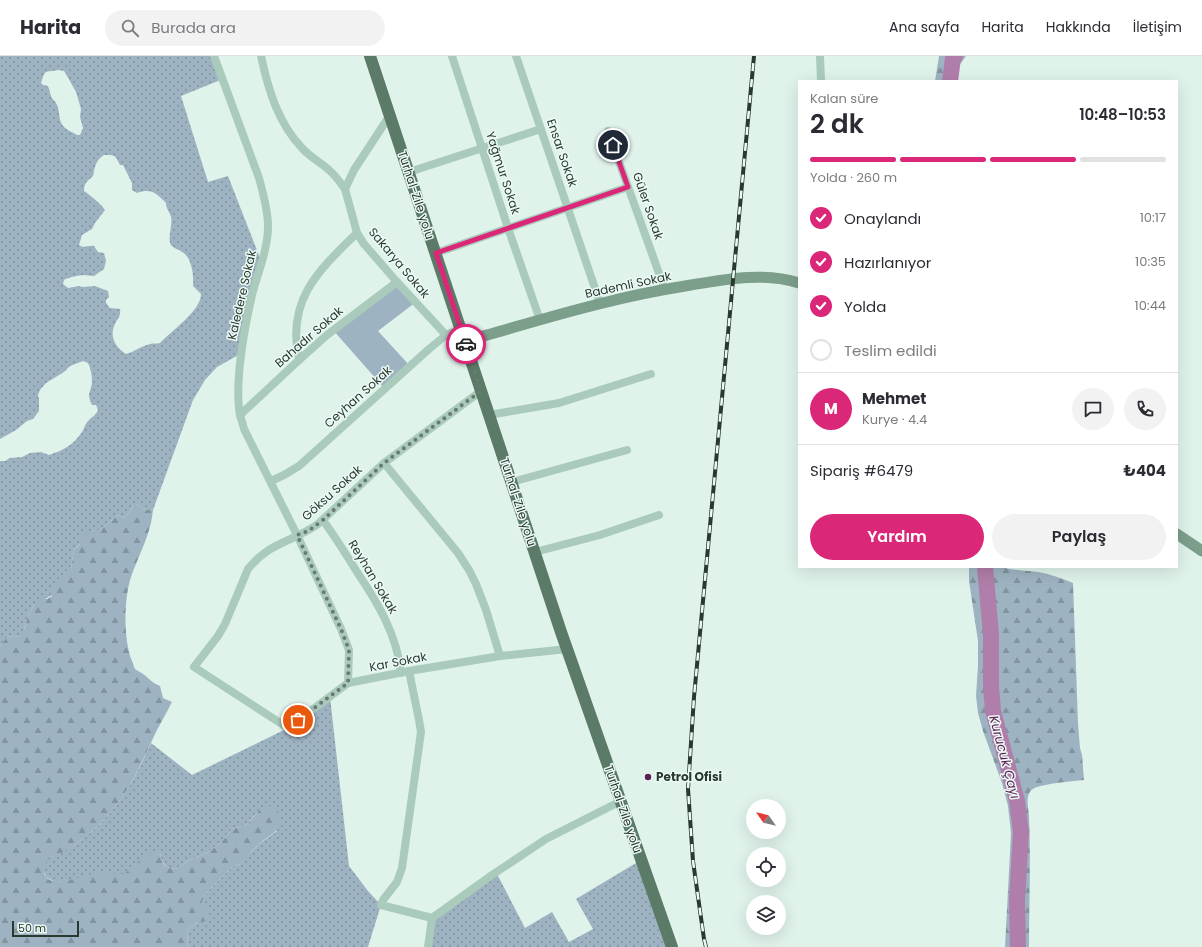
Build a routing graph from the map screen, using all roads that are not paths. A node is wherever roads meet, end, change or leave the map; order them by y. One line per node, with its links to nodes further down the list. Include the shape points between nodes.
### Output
1 (214, 56): 30 (street, Kaledere Sokak, via 259,178 268,225 242,353 239,381)
2 (261, 56): 14 (street, via 271,96 291,134)
3 (370, 56): 8 (main road, Turhal-Zile yolu)
4 (452, 56): 11 (street, Yağmur Sokak)
5 (516, 56): 9 (street, Ensar Sokak)
6 (820, 56): 7 (street)
7 (820, 80)
8 (390, 115): 12 (main road, Turhal-Zile yolu); 14 (street, via 354,170)
9 (541, 129): 11 (street); 15 (street, Ensar Sokak)
10 (608, 130): 13 (street, Güler Sokak)
11 (482, 148): 12 (street); 16 (street, Yağmur Sokak)
12 (409, 172): 18 (main road, Turhal-Zile yolu)
13 (628, 187): 15 (street); 21 (street, Güler Sokak)
14 (345, 189): 17 (street, Sakarya Sokak)
15 (568, 208): 16 (street); 22 (street, Ensar Sokak)
16 (508, 228): 18 (street); 23 (street, Yağmur Sokak)
17 (357, 233): 19 (street, Sakarya Sokak); 27 (street, via 325,265 304,298 298,312 296,329)
18 (436, 253): 24 (main road, Turhal-Zile yolu)
19 (397, 282): 25 (street, Sakarya Sokak); 27 (street, Bahadır Sokak)
20 (798, 283): 21 (street, Bademli Sokak, via 777,278 734,278)
21 (665, 290): 22 (street, Bademli Sokak)
22 (600, 304): 23 (street, Bademli Sokak)
23 (540, 320): 26 (street, Bademli Sokak)
24 (461, 329): 25 (street, Ceyhan Sokak); 26 (main road, Turhal-Zile yolu)
25 (446, 335): 34 (street, Ceyhan Sokak, via 299,466)
26 (465, 341): 29 (main road, Turhal-Zile yolu)
27 (299, 360): 30 (street, Bahadır Sokak)
28 (651, 374): 31 (street, via 559,403)
29 (481, 391): 31 (main road, Turhal-Zile yolu); 33 (street, Göksu Sokak)
30 (240, 415): 34 (street, Kaledere Sokak, via 244,429)
31 (489, 415): 35 (main road, Turhal-Zile yolu)
32 (627, 450): 35 (street)
33 (384, 463): 37 (street, Göksu Sokak); 43 (street, via 469,570 486,610)
34 (270, 481): 38 (street, Kaledere Sokak)
35 (512, 482): 41 (main road, Turhal-Zile yolu)
36 (659, 515): 41 (street, via 600,535)
37 (323, 520): 38 (street, Göksu Sokak, via 308,531); 45 (street, Reyhan Sokak, via 377,602 392,633)
38 (297, 535): 44 (street, Göksu Sokak, via 271,548 248,569 222,630); 46 (street, Kaledere Sokak, via 349,650)
39 (1178, 535): 40 (street)
40 (1202, 551)
41 (535, 552): 42 (main road, Turhal-Zile yolu)
42 (567, 649): 43 (street, Kar Sokak); 47 (main road, Turhal-Zile yolu)
43 (500, 656): 45 (street, Kar Sokak)
44 (194, 667): 46 (street, Kar Sokak, via 288,728)
45 (405, 672): 46 (street, Kar Sokak); 48 (street, Reyhan Sokak, via 421,732 402,868 397,882 381,905)
46 (348, 683)
47 (621, 801): 48 (street, via 546,839); 50 (main road, Turhal-Zile yolu)
48 (432, 918): 49 (street)
49 (428, 947)
50 (672, 947)

